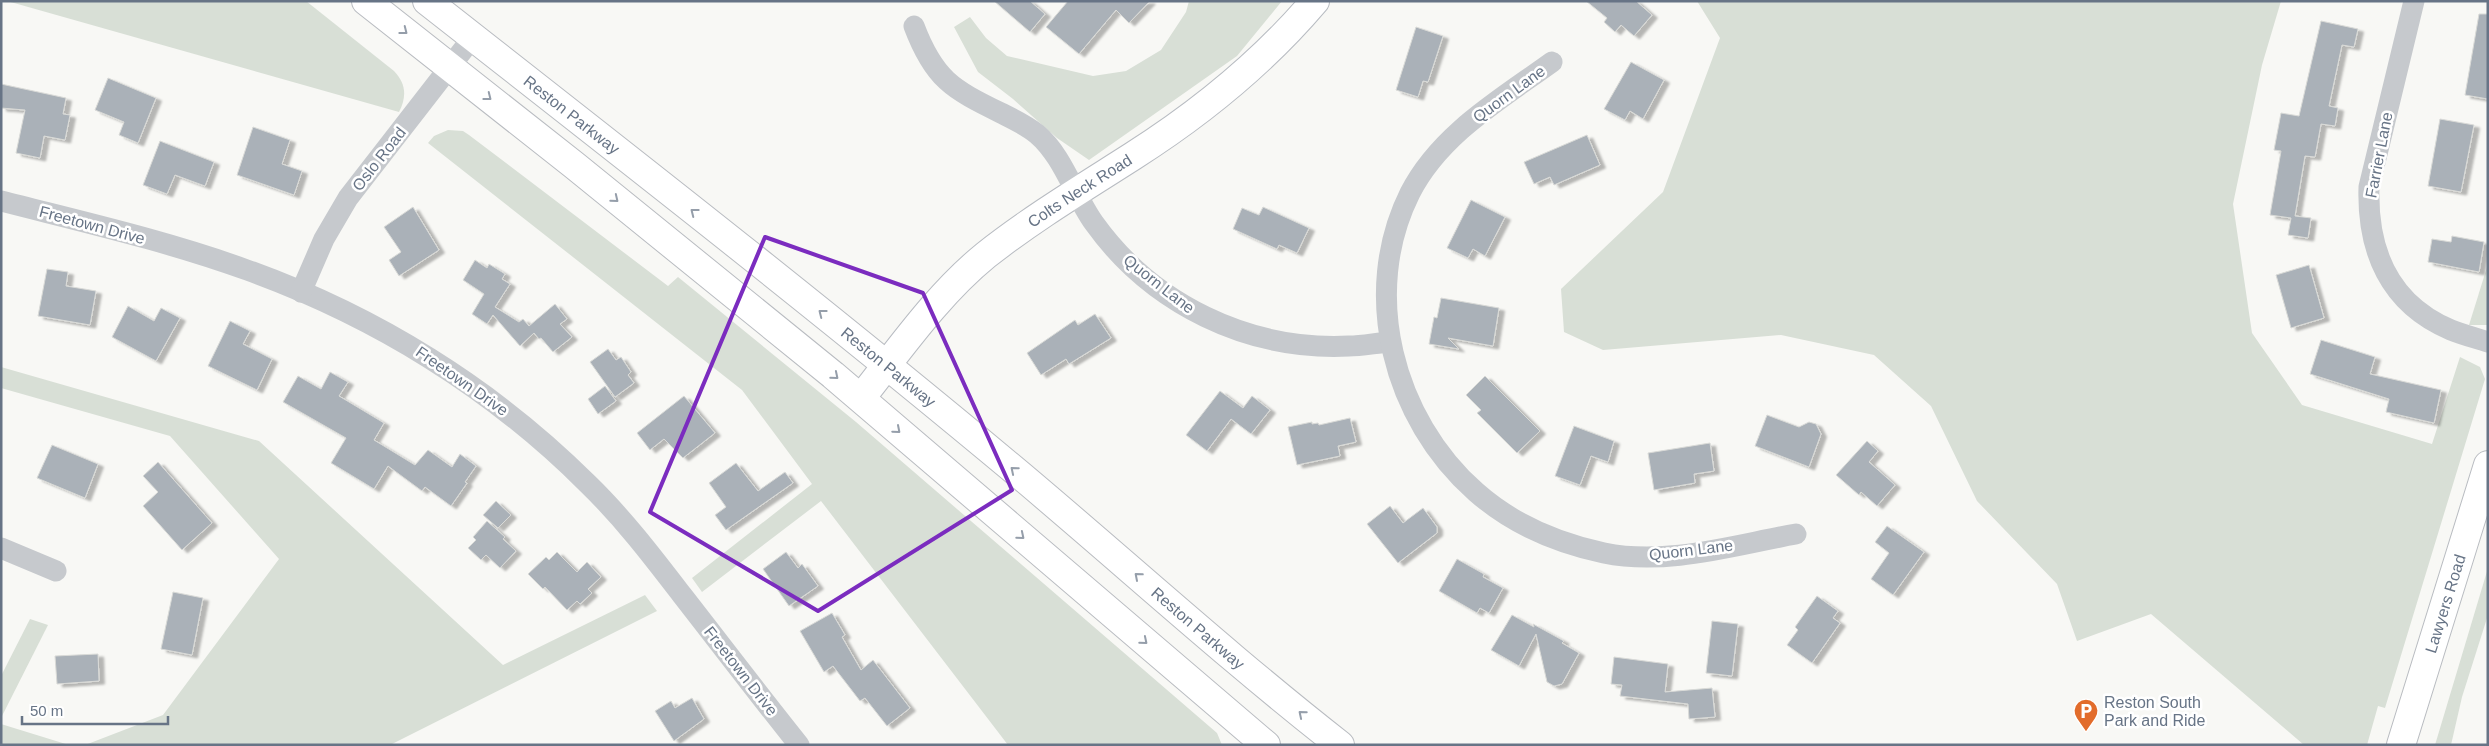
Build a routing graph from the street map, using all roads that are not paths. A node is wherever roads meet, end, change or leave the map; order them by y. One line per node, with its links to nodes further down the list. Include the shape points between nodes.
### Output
1 (366, 1): 8 (main road, one-way to 8)
2 (427, 1): 6 (main road, Reston Parkway)
3 (1315, 1): 9 (main road, Colts Neck Road, via 1268,50 1187,118)
4 (2414, 1): 13 (street, Farrier Lane, via 2369,187 2372,240 2382,266 2399,292 2426,316 2450,330)
5 (914, 26): 9 (street, Quorn Lane, via 929,61 942,78 959,92 1036,133 1052,148)
6 (473, 37): 8 (street, Oslo Road); 14 (main road, Reston Parkway, one-way to 6)
7 (1552, 62): 12 (street, Quorn Lane, via 1473,119 1424,171 1411,192 1389,256 1386,290)
8 (450, 67): 11 (street, Oslo Road, via 348,198 324,239); 15 (main road, one-way to 15)
9 (1074, 192): 12 (street, Quorn Lane, via 1120,254 1183,306 1206,319 1278,341 1320,346); 14 (main road, Colts Neck Road, via 983,257 925,318)
10 (1, 201): 11 (street, Freetown Drive, via 165,244 247,270)
11 (301, 292): 20 (street, Freetown Drive, via 354,315 414,348 492,400 546,444 633,532)
12 (1390, 342): 17 (street, Quorn Lane, via 1399,375 1431,442 1483,498 1537,531 1569,544 1641,557 1678,555)
13 (2488, 342)
14 (887, 365): 15 (main road, Colts Neck Road); 22 (main road, Reston Parkway, one-way to 14)
15 (861, 398): 21 (main road, one-way to 21)
16 (2488, 465): 23 (main road, Lawyers Road)
17 (1796, 534)
18 (1, 548): 19 (street)
19 (56, 571)
20 (789, 741)
21 (1266, 745)
22 (1340, 745)
23 (2402, 745)

